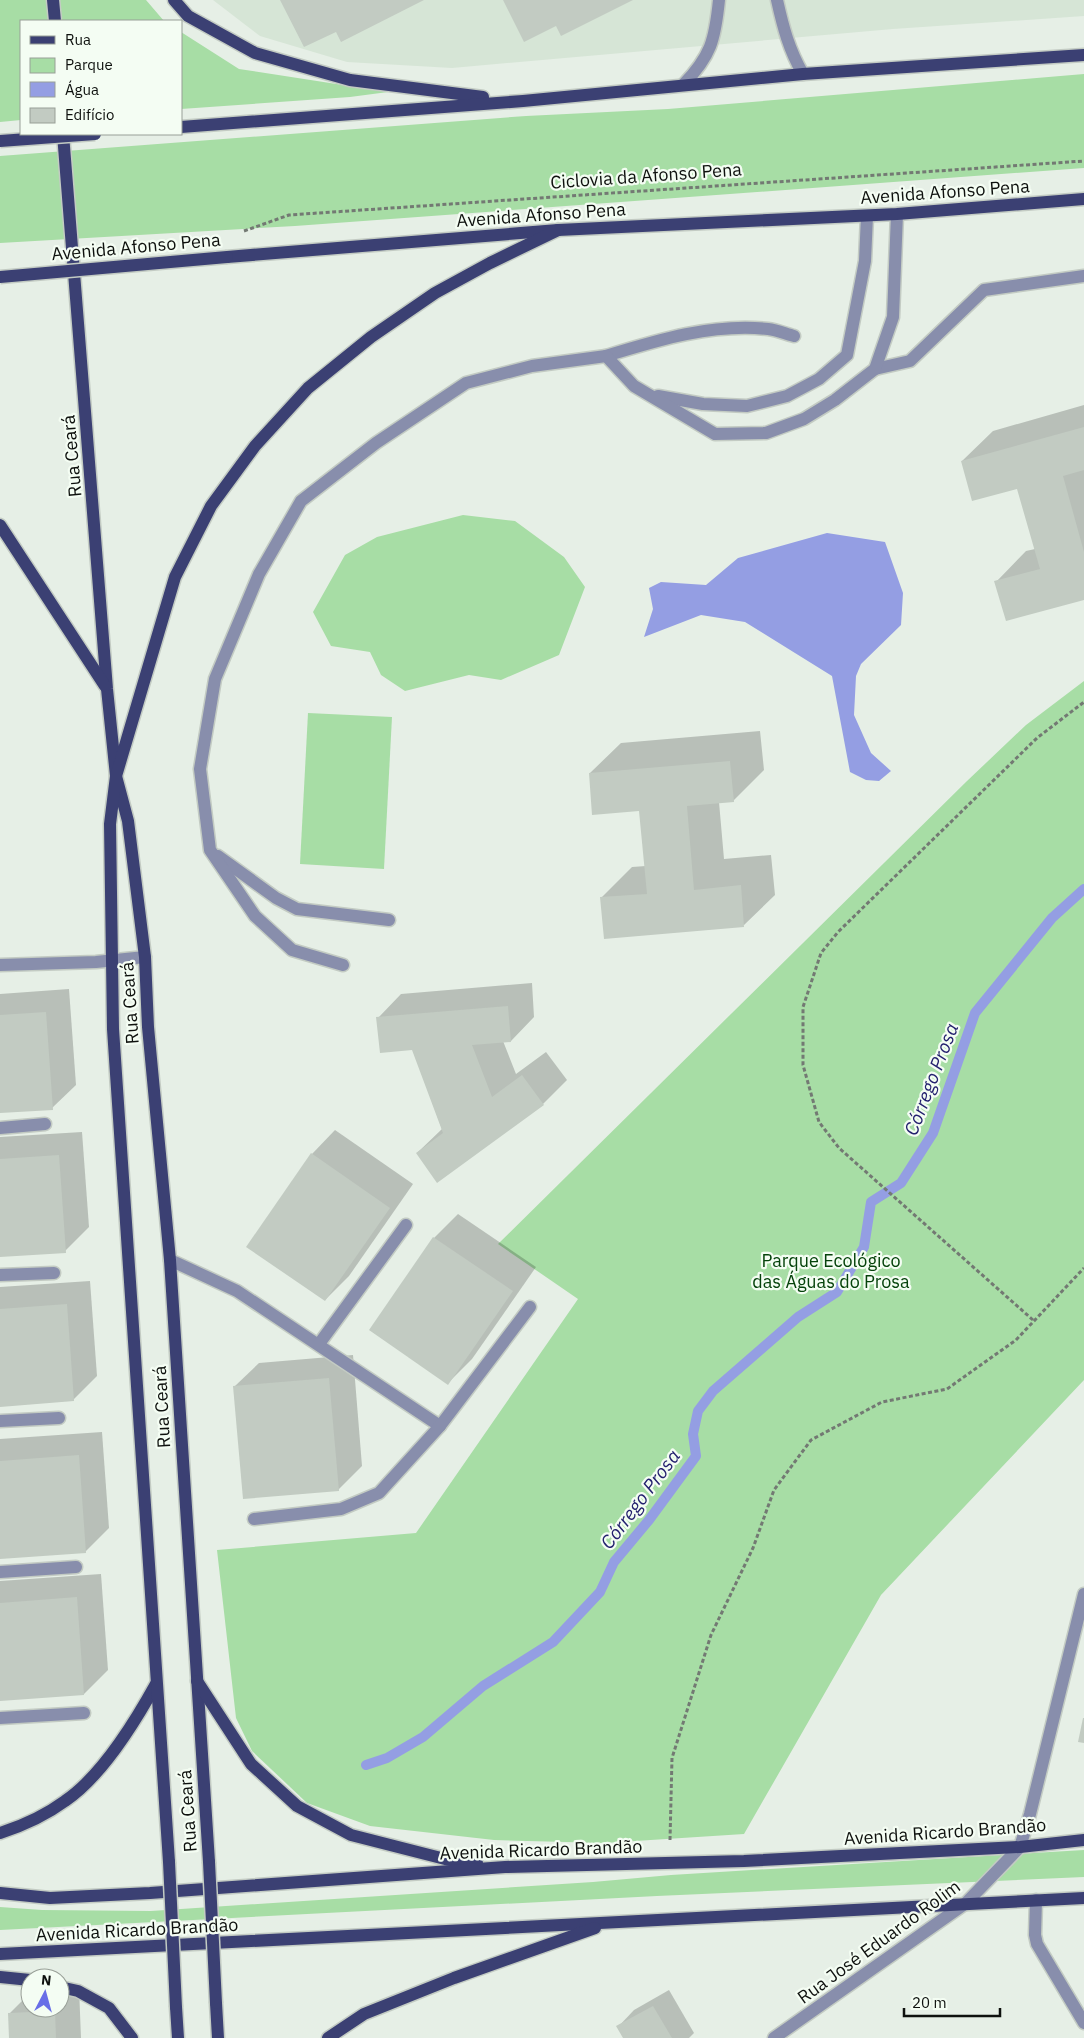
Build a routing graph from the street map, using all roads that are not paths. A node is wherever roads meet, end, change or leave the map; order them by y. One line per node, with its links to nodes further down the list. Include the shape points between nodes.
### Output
1 (53, 0): 5 (main road)
2 (174, 0): 9 (main road, via 188,16 255,53 350,80)
3 (719, 0): 8 (street, via 712,44 699,68)
4 (777, 0): 7 (street, via 783,30)
5 (55, 20)
6 (1084, 56): 7 (main road)
7 (803, 74): 8 (main road)
8 (683, 85): 9 (main road)
9 (523, 101): 10 (main road)
10 (182, 127)
11 (63, 135): 25 (main road, Rua Ceará)
12 (81, 135): 13 (main road, bridge)
13 (0, 141)
14 (1084, 199): 15 (main road, Avenida Afonso Pena)
15 (897, 214): 16 (main road, Avenida Afonso Pena); 22 (street, via 893,317)
16 (867, 216): 17 (main road, Avenida Afonso Pena); 23 (street, via 865,261 847,355 819,379 787,396 747,406 703,404)
17 (558, 230): 19 (main road, Avenida Afonso Pena, bridge); 26 (main road, via 435,293 371,336 308,388 255,446 211,506 175,577)
18 (1084, 276): 22 (street, via 984,290 910,361)
19 (0, 277)
20 (794, 336): 21 (street, via 769,329 718,328 658,340)
21 (606, 356): 23 (street, via 634,386); 27 (street, via 532,366 466,383 376,443 300,502 260,574 215,679 200,769)
22 (875, 369): 23 (street, via 804,419 766,433 715,434)
23 (648, 394)
24 (0, 525): 25 (main road)
25 (107, 689): 26 (main road, Rua Ceará)
26 (116, 776): 29 (main road, Rua Ceará, via 128,822); 30 (main road, Rua Ceará, via 110,824)
27 (210, 850): 28 (street, via 276,898 297,909); 32 (street, via 255,916 292,950)
28 (389, 920)
29 (145, 957): 30 (street); 36 (main road, Rua Ceará, via 148,1026)
30 (112, 960): 31 (street); 49 (main road, Rua Ceará, via 113,1029)
31 (0, 965)
32 (343, 965)
33 (45, 1124): 34 (street)
34 (0, 1128)
35 (406, 1225): 40 (street)
36 (170, 1260): 40 (street, via 237,1290); 48 (main road, Rua Ceará)
37 (54, 1273): 38 (street)
38 (0, 1275)
39 (530, 1307): 43 (street)
40 (320, 1344): 43 (street)
41 (59, 1418): 42 (street)
42 (0, 1421)
43 (440, 1426): 44 (street, via 380,1493 341,1509)
44 (254, 1519)
45 (76, 1568): 46 (street)
46 (0, 1572)
47 (1084, 1594): 54 (street)
48 (196, 1678): 55 (main road, via 251,1764 297,1806 351,1836 446,1859); 68 (main road, Rua Ceará, bridge)
49 (156, 1684): 52 (main road, via 133,1726 91,1778 66,1801); 67 (main road, Rua Ceará, bridge)
50 (84, 1713): 51 (street)
51 (0, 1718)
52 (0, 1834)
53 (1084, 1840): 54 (main road, Avenida Ricardo Brandão)
54 (1020, 1847): 55 (main road, Avenida Ricardo Brandão, via 744,1861); 59 (street, Rua José Eduardo Rolim)
55 (505, 1867): 56 (main road, Avenida Ricardo Brandão, via 150,1893 50,1898)
56 (0, 1893)
57 (1084, 1898): 58 (main road, Avenida Ricardo Brandão)
58 (1036, 1900): 59 (main road, Avenida Ricardo Brandão); 65 (street, via 1037,1944)
59 (966, 1903): 60 (main road, Avenida Ricardo Brandão); 70 (street, Rua José Eduardo Rolim)
60 (608, 1923): 61 (main road, Avenida Ricardo Brandão); 69 (main road, via 364,2014)
61 (0, 1954)
62 (0, 1977): 63 (main road)
63 (20, 1979)
64 (70, 1989): 66 (main road, via 109,2008)
65 (1084, 2023)
66 (132, 2038)
67 (178, 2038)
68 (218, 2038)
69 (328, 2038)
70 (774, 2038)

